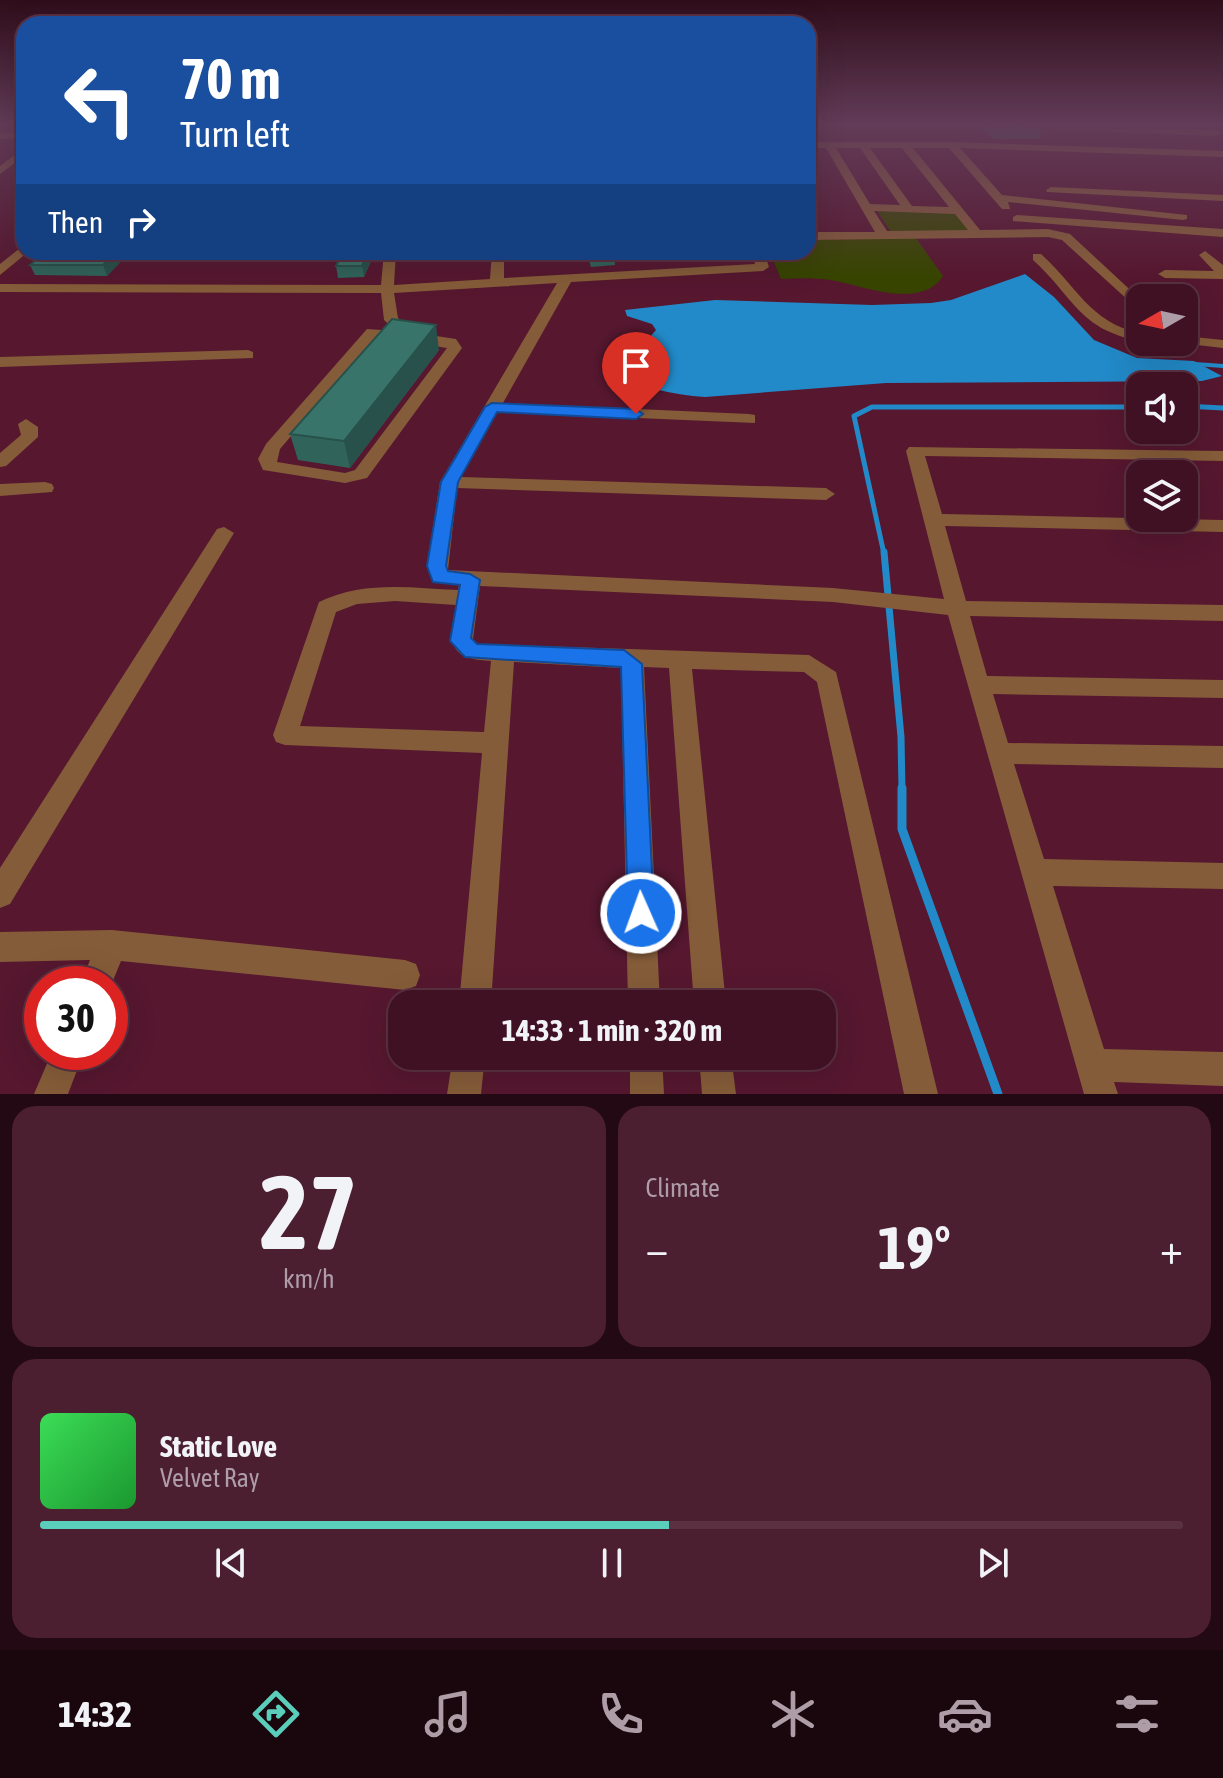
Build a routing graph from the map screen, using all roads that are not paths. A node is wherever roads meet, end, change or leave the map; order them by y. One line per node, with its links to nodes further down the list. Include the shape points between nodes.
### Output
1 (847, 175): 8 (street)
2 (885, 175): 9 (street)
3 (929, 175): 10 (street)
4 (978, 175): 6 (street)
5 (1051, 190): 7 (street)
6 (998, 198): 11 (street); 12 (street)
7 (1223, 198)
8 (866, 207): 9 (street); 16 (street)
9 (909, 209): 10 (street)
10 (958, 211): 14 (street)
11 (1183, 217)
12 (1017, 219): 13 (street); 15 (street)
13 (1223, 233)
14 (977, 234): 15 (street); 16 (street)
15 (1031, 234): 31 (street, via 1066,237)
16 (883, 235): 17 (street)
17 (816, 236)
18 (1205, 255): 26 (street)
19 (16, 256): 24 (street)
20 (1037, 257): 32 (street, via 1094,322)
21 (389, 260): 30 (street)
22 (498, 260): 28 (street)
23 (761, 260): 27 (street, via 763,267)
24 (0, 271)
25 (1165, 274): 26 (street)
26 (1223, 274)
27 (567, 277): 28 (street); 40 (street)
28 (497, 281): 30 (street)
29 (0, 288): 30 (street)
30 (387, 289): 33 (street, via 391,320)
31 (1126, 294)
32 (1126, 335)
33 (412, 336): 33 (street, via 451,342 455,348 361,474 345,478 269,466 272,448 370,333)
34 (1198, 342): 35 (street)
35 (1201, 342): 36 (street); 38 (street)
36 (1223, 344)
37 (248, 355): 39 (street)
38 (1223, 356)
39 (0, 362)
40 (492, 407): 41 (street); 45 (street)
41 (749, 419)
42 (26, 424): 44 (street, via 29,437)
43 (1223, 456): 49 (street, via 915,451)
44 (0, 462)
45 (449, 482): 48 (street); 52 (street, via 437,573)
46 (45, 488): 47 (street)
47 (0, 490)
48 (826, 494)
49 (933, 520): 50 (street); 53 (street)
50 (1223, 526)
51 (224, 533): 65 (street)
52 (469, 589): 53 (street, via 833,595); 55 (street, via 461,641 472,652); 60 (street, via 342,597 327,607 285,735)
53 (956, 608): 54 (street); 58 (street)
54 (1223, 613)
55 (503, 653): 56 (street); 60 (street)
56 (624, 658): 57 (street); 71 (street, via 633,672)
57 (680, 660): 72 (street); 83 (street, via 809,664 828,678)
58 (978, 685): 59 (street); 61 (street)
59 (1223, 689)
60 (496, 743): 70 (street)
61 (999, 753): 62 (street); 63 (street)
62 (1223, 757)
63 (1033, 872): 64 (street); 78 (street)
64 (1223, 876)
65 (0, 894)
66 (112, 945): 67 (street); 68 (street); 69 (street)
67 (0, 947)
68 (103, 966)
69 (405, 975)
70 (476, 990)
71 (644, 990)
72 (709, 990)
73 (1223, 1069): 78 (street)
74 (61, 1070): 79 (street)
75 (467, 1070): 80 (street)
76 (646, 1070): 81 (street)
77 (716, 1070): 82 (street)
78 (1097, 1080)
79 (51, 1094)
80 (464, 1094)
81 (647, 1094)
82 (719, 1094)
83 (921, 1094)

